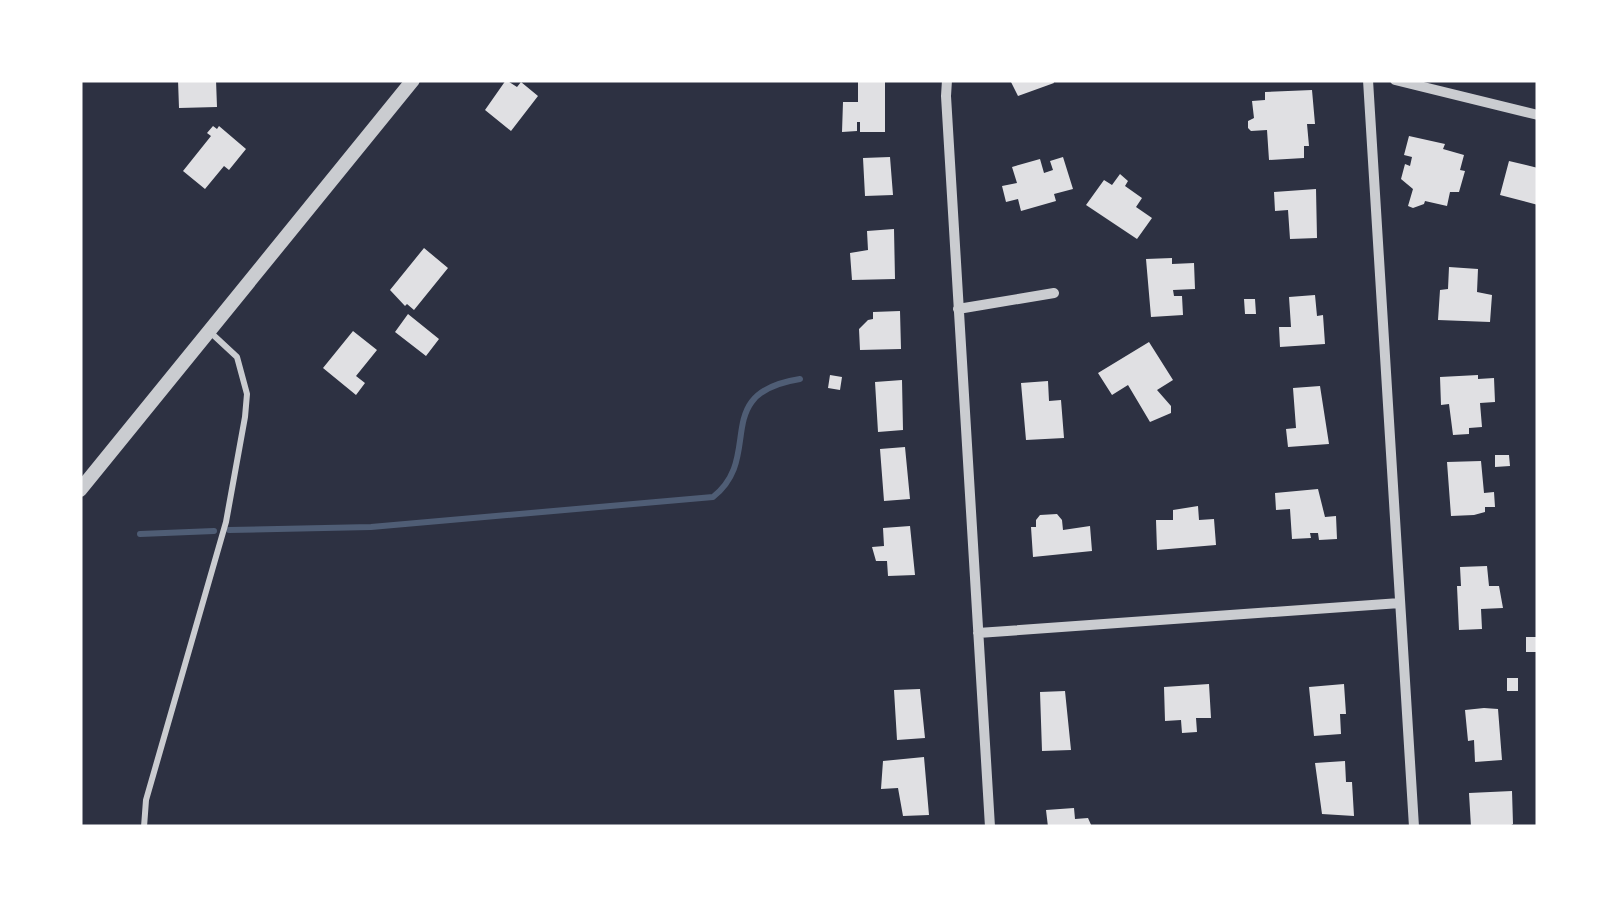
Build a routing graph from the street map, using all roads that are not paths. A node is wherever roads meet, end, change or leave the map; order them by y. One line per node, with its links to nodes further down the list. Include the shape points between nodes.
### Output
1 (413, 80): 8 (street)
2 (947, 80): 7 (street)
3 (1368, 80): 10 (street)
4 (1395, 80): 5 (street)
5 (1538, 115)
6 (1054, 293): 7 (street)
7 (958, 308): 11 (street)
8 (209, 331): 9 (street); 12 (lane, via 244,374 245,416 226,522 146,800)
9 (80, 490)
10 (1400, 602): 11 (street); 14 (street)
11 (978, 633): 13 (street)
12 (144, 827)
13 (990, 827)
14 (1414, 827)

